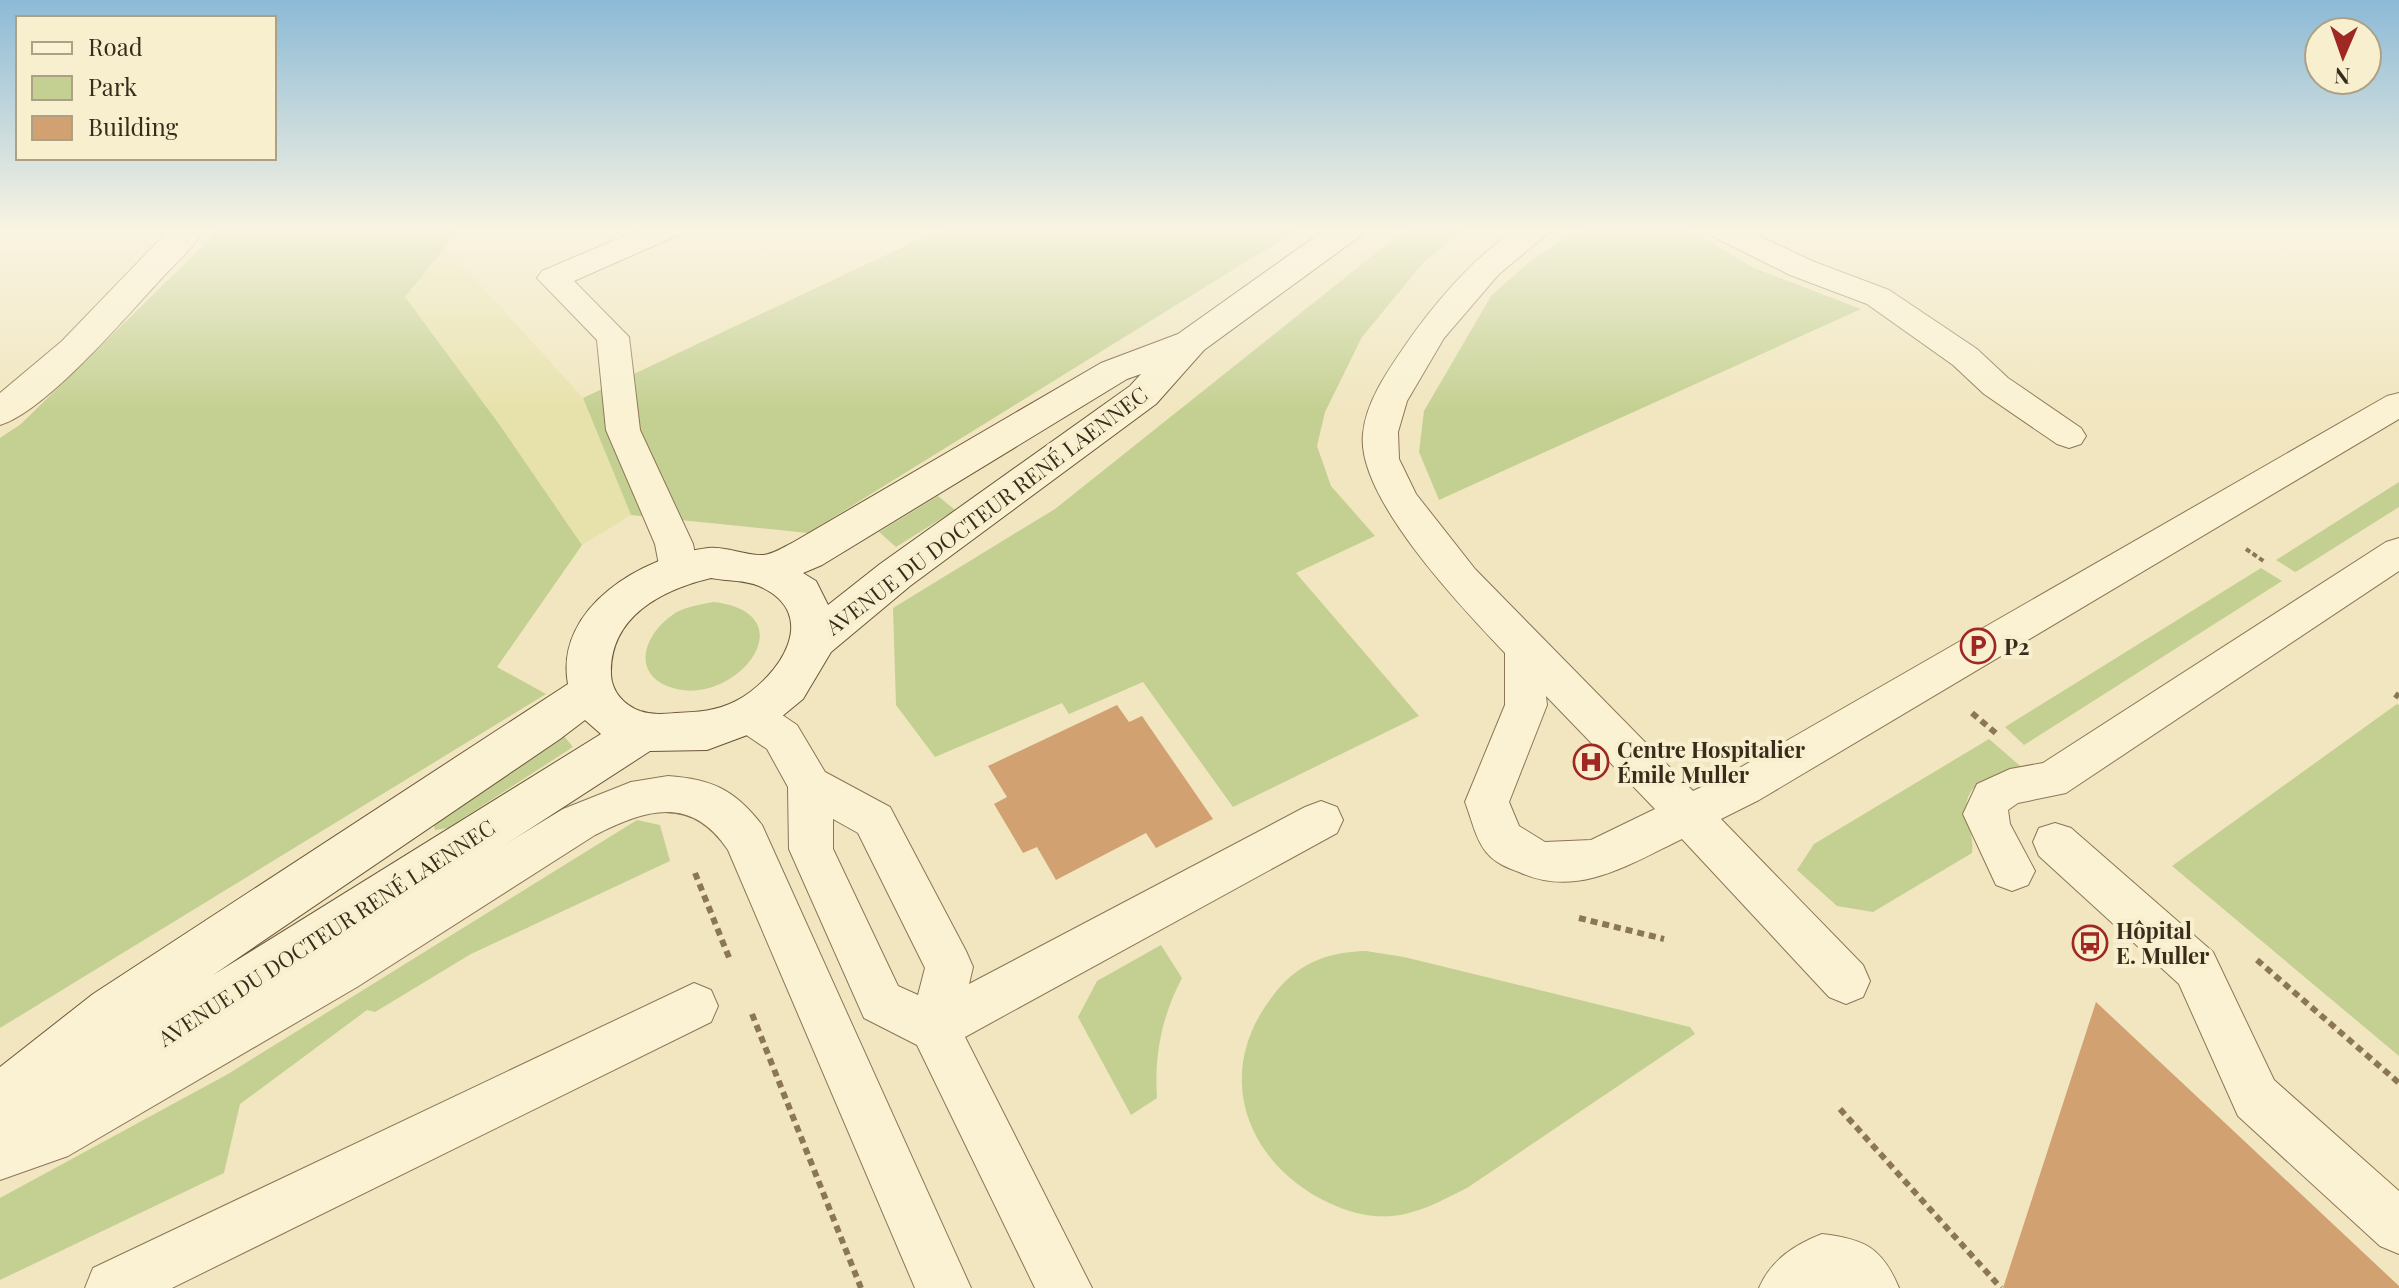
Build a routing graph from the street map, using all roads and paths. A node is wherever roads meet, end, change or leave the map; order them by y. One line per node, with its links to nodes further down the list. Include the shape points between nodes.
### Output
1 (132, 289): 8 (main road)
2 (564, 289): 11 (lane, via 613,337 623,430 674,544)
3 (1264, 289): 6 (main road, AVENUE DU DOCTEUR RENÉ LAENNEC)
4 (1464, 289): 14 (lane, via 1411,363 1382,418 1380,458 1411,515 1454,574)
5 (1858, 289): 9 (lane, via 1878,297 1965,357 1996,386)
6 (1191, 342): 12 (main road, AVENUE DU DOCTEUR RENÉ LAENNEC, via 1114,371 807,554); 13 (main road, AVENUE DU DOCTEUR RENÉ LAENNEC, via 1143,395 895,575)
7 (2399, 404): 19 (lane)
8 (0, 412)
9 (2069, 436)
10 (2399, 552): 23 (lane, via 2051,780 1998,792 1985,816)
11 (679, 570): 12 (main road, via 742,563); 15 (main road, via 650,582 603,620 590,645)
12 (770, 570): 13 (main road, via 806,599 814,619)
13 (813, 642): 16 (main road, via 802,670 781,695)
14 (1525, 647): 19 (lane); 19 (lane, via 1526,705 1487,802 1502,839 1543,862 1595,860)
15 (590, 692): 17 (main road, via 610,717); 31 (main road, via 112,1012)
16 (751, 716): 17 (main road, via 677,736); 18 (lane, via 782,737)
17 (643, 732): 33 (main road, AVENUE DU DOCTEUR RENÉ LAENNEC, via 136,1053)
18 (810, 785): 29 (lane, via 811,849 881,1002); 29 (lane, via 874,820 888,847 949,967)
19 (1689, 815): 26 (lane)
20 (1321, 820): 29 (lane)
21 (2055, 842): 35 (lane, via 2196,968 2256,1098)
22 (694, 869): 25 (path)
23 (2012, 871)
24 (2255, 958): 30 (path)
25 (734, 970)
26 (1846, 981)
27 (746, 999): 37 (path)
28 (694, 1006): 36 (lane)
29 (934, 1028): 39 (lane)
30 (2399, 1083)
31 (0, 1102)
32 (1840, 1109): 42 (path)
33 (0, 1116)
34 (0, 1154): 38 (lane, via 64,1131 340,971 579,822 616,803 658,793 691,797 724,811 746,839)
35 (2399, 1227)
36 (113, 1288)
37 (861, 1288)
38 (943, 1288)
39 (1064, 1288)
40 (1787, 1288): 41 (lane, via 1822,1261 1851,1265)
41 (1871, 1288)
42 (2001, 1288)

